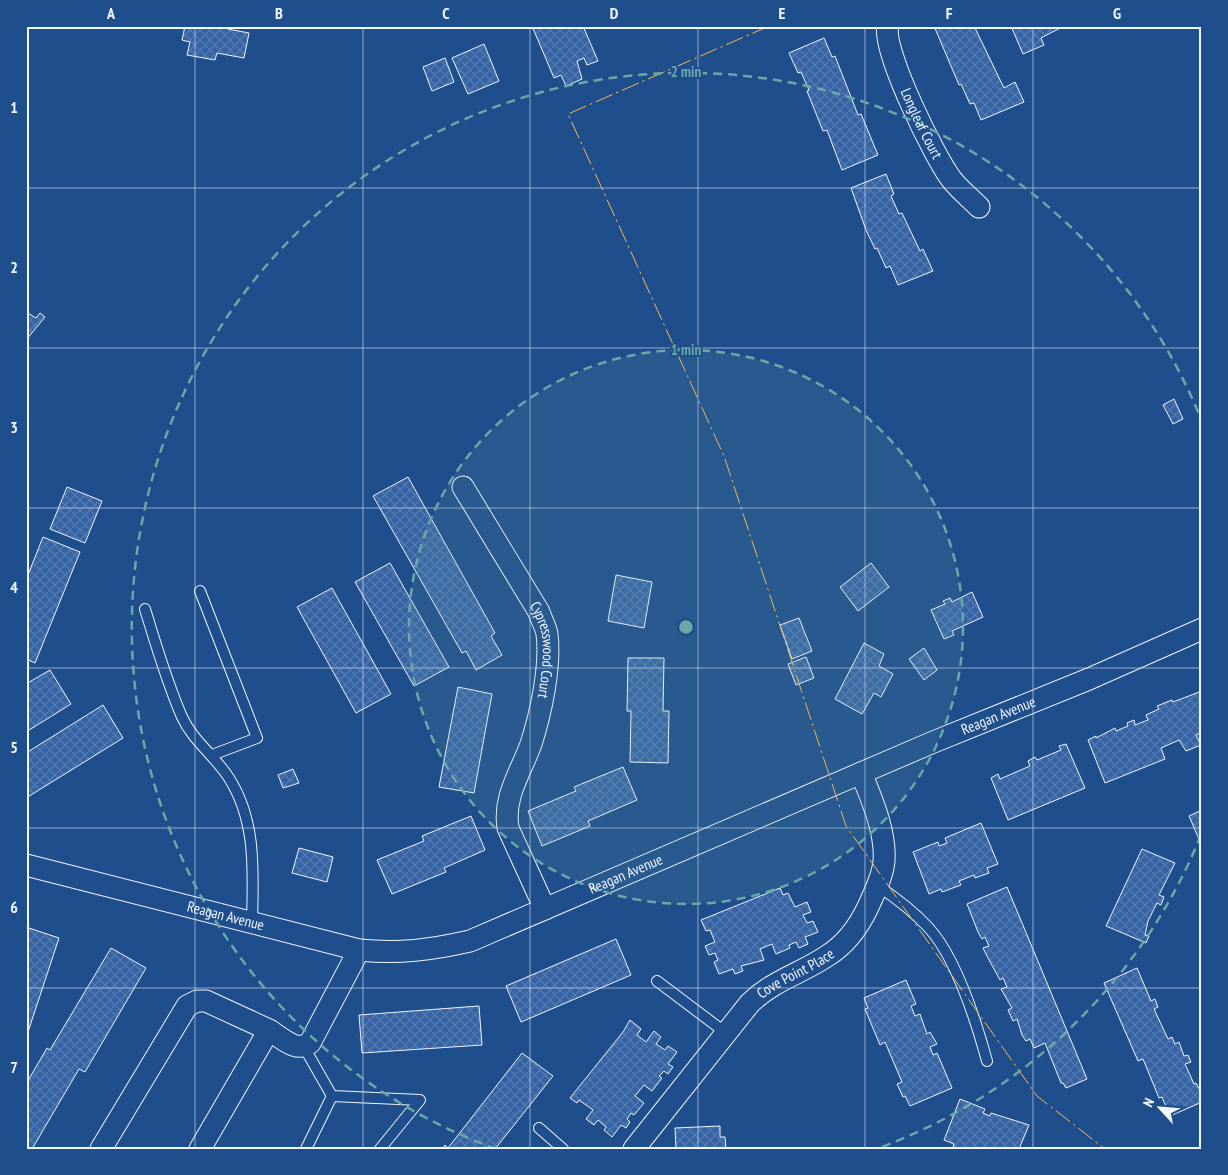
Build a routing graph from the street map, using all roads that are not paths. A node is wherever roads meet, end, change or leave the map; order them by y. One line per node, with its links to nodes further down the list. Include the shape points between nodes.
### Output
1 (888, 26): 2 (street, Longleaf Court, via 888,45 938,159 952,180)
2 (979, 207)
3 (463, 487): 11 (street, Cypresswood Court, via 539,612 546,632 542,701 531,744 507,800 506,814 508,828)
4 (200, 591): 7 (lane, via 257,738)
5 (145, 609): 7 (lane, via 183,719 195,739)
6 (1202, 629): 8 (street, Reagan Avenue)
7 (212, 755): 12 (lane, via 230,779 245,811 253,847)
8 (861, 773): 10 (street, Cove Point Place, via 876,808 882,840 883,866); 11 (street, Reagan Avenue)
9 (26, 865): 12 (street, Reagan Avenue)
10 (878, 886): 16 (street, Cove Point Place, via 851,935 828,956 763,990); 18 (lane, via 930,928 944,950 965,995)
11 (545, 909): 13 (street, Reagan Avenue, via 470,941 428,951 392,953)
12 (252, 922): 13 (street, Reagan Avenue)
13 (359, 950): 17 (street, via 310,1043)
14 (658, 980): 16 (lane)
15 (269, 1030): 17 (street, via 296,1047); 21 (street, via 206,1001 187,1006); 22 (street)
16 (726, 1033): 26 (street, Cove Point Place)
17 (304, 1047): 19 (lane)
18 (987, 1060)
19 (332, 1096): 23 (lane); 24 (lane, via 420,1100)
20 (539, 1128): 25 (lane)
21 (102, 1149)
22 (200, 1149)
23 (306, 1149)
24 (380, 1149)
25 (563, 1149)
26 (634, 1149)

